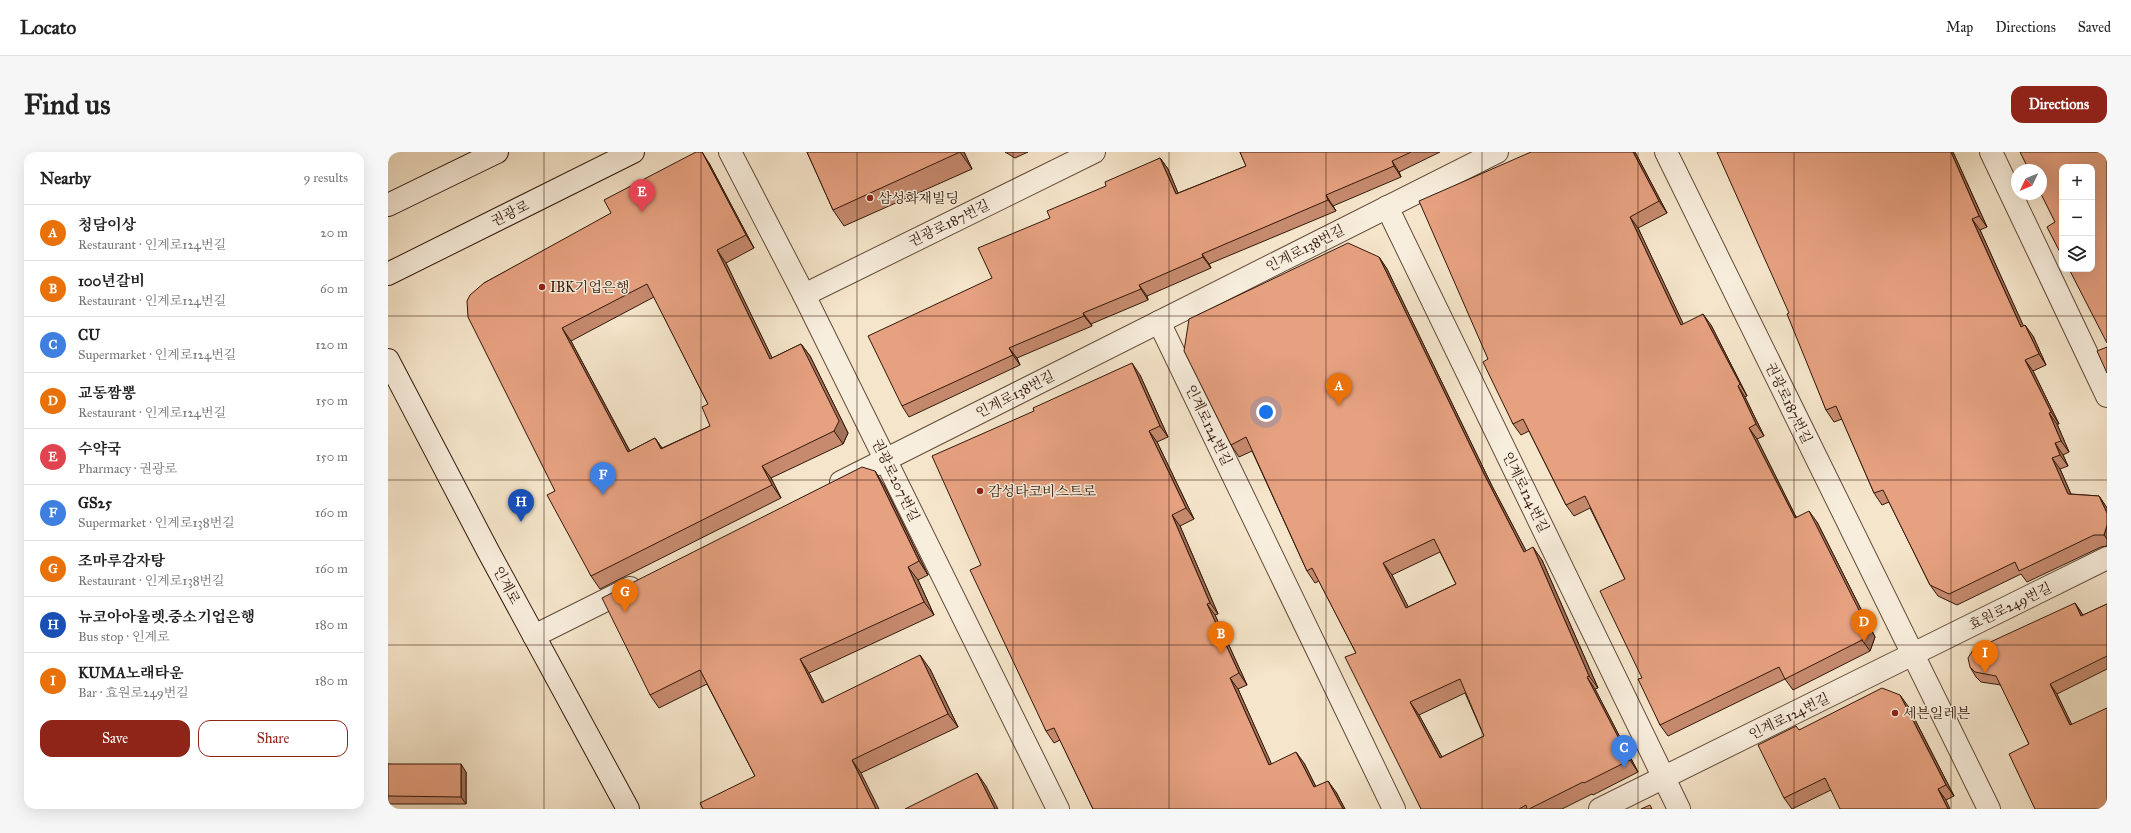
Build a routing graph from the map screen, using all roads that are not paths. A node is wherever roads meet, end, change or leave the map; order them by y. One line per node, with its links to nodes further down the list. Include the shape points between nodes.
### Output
1 (497, 152): 8 (street)
2 (633, 152): 10 (street, 권광로)
3 (730, 152): 11 (street, 권광로207번길)
4 (1094, 152): 11 (street, 권광로187번길)
5 (1496, 152): 9 (street, 인계로138번길)
6 (1666, 152): 20 (street, 권광로187번길)
7 (1991, 152): 14 (street)
8 (388, 205)
9 (1387, 207): 12 (street, 인계로138번길); 21 (street, 인계로124번길)
10 (388, 274)
11 (804, 295): 15 (street, 권광로207번길)
12 (1159, 322): 15 (street, 인계로138번길); 24 (street, 인계로124번길)
13 (388, 360): 19 (street, 인계로)
14 (2107, 396)
15 (886, 459): 16 (street, 인계로138번길); 23 (street, 권광로207번길)
16 (822, 491)
17 (2107, 558): 20 (street, 효원로249번길)
18 (647, 579): 19 (street)
19 (534, 636): 22 (street, 인계로)
20 (1913, 654): 21 (street, 인계로124번길); 27 (street, 권광로187번길)
21 (1664, 777): 25 (street, 인계로124번길); 26 (street)
22 (628, 809)
23 (1058, 809)
24 (1394, 809)
25 (1600, 809)
26 (1679, 809)
27 (1989, 809)

